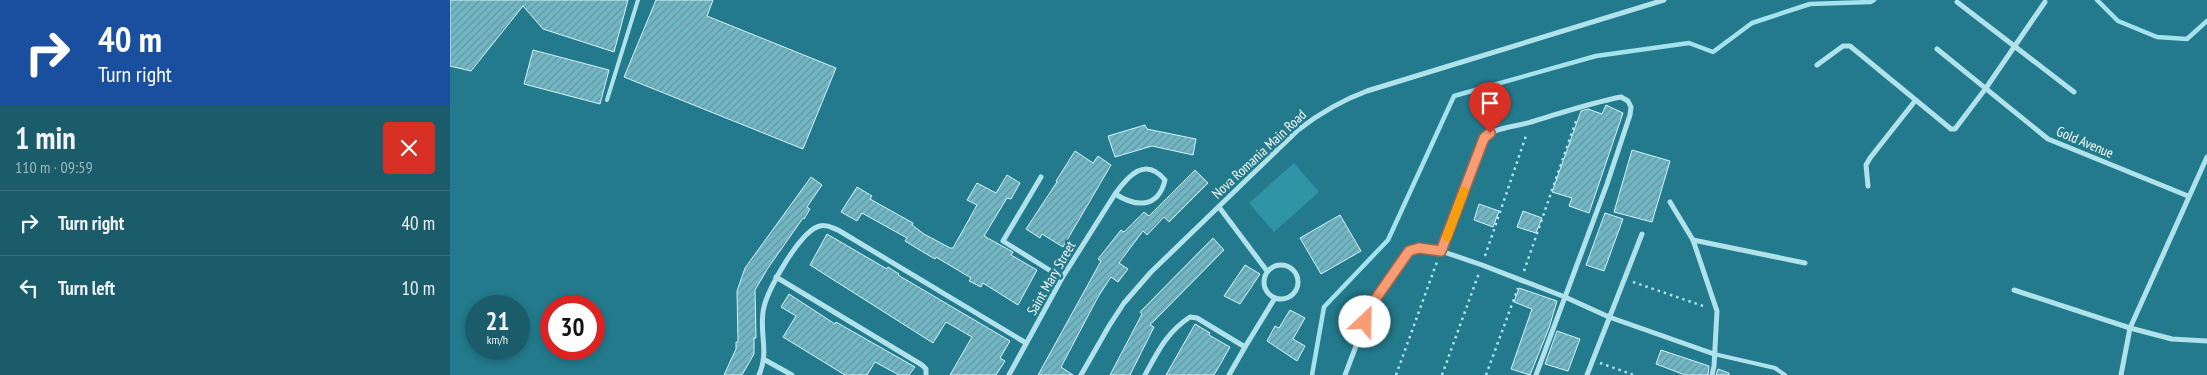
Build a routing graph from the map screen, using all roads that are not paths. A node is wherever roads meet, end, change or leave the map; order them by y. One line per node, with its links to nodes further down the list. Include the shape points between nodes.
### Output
1 (638, 0): 10 (lane)
2 (1664, 0): 18 (street, Nova Romania Main Road, via 1342,100 1298,130)
3 (1957, 2): 5 (street)
4 (2045, 2): 5 (street)
5 (2016, 46): 8 (street); 9 (street)
6 (1936, 49): 8 (street, Gold Avenue)
7 (1817, 66): 11 (street, via 1843,46 1850,46)
8 (1986, 88): 11 (street, via 1951,130); 16 (street, Gold Avenue, via 2048,139)
9 (2074, 92)
10 (607, 100)
11 (1915, 101): 14 (street, via 1866,165)
12 (2207, 157): 16 (street)
13 (1041, 177): 25 (street, via 1003,241)
14 (1868, 186)
15 (1115, 194): 15 (street, Saint Mary Street, via 1134,204 1145,204 1163,188 1165,180 1159,172 1138,170); 25 (street, Saint Mary Street)
16 (2188, 196): 30 (street)
17 (1670, 202): 20 (street)
18 (1219, 207): 23 (street); 40 (street, Nova Romania Main Road, via 1151,272 1124,303)
19 (1642, 234): 29 (street)
20 (1693, 240): 22 (street); 34 (street, via 1717,311)
21 (1441, 251): 27 (street); 27 (street, via 1484,138 1490,133 1582,105 1621,97 1631,107 1607,184); 43 (street, via 1419,248 1409,251 1372,304)
22 (1805, 263)
23 (1267, 271): 28 (street, via 1266,290); 28 (street, via 1276,265 1288,265 1299,278 1293,295)
24 (776, 277): 32 (street, via 814,228 830,226); 35 (street, via 763,309); 38 (street, via 922,364)
25 (1062, 278): 32 (street, Saint Mary Street)
26 (2014, 290): 30 (street)
27 (1565, 297): 29 (street); 44 (street)
28 (1275, 298): 33 (street)
29 (1609, 317): 34 (street); 45 (street)
30 (2130, 328): 31 (street, via 2172,339); 48 (street)
31 (2207, 341)
32 (1026, 344): 39 (street, Saint Mary Street)
33 (1245, 347): 41 (street, via 1190,317 1175,327); 42 (street)
34 (1714, 354): 46 (street); 47 (lane, via 1776,368)
35 (765, 360): 36 (street); 37 (street)
36 (759, 375)
37 (792, 375)
38 (926, 375)
39 (1009, 375)
40 (1081, 375)
41 (1146, 375)
42 (1230, 375)
43 (1345, 375)
44 (1536, 375)
45 (1587, 375)
46 (1712, 375)
47 (1785, 375)
48 (2120, 375)

